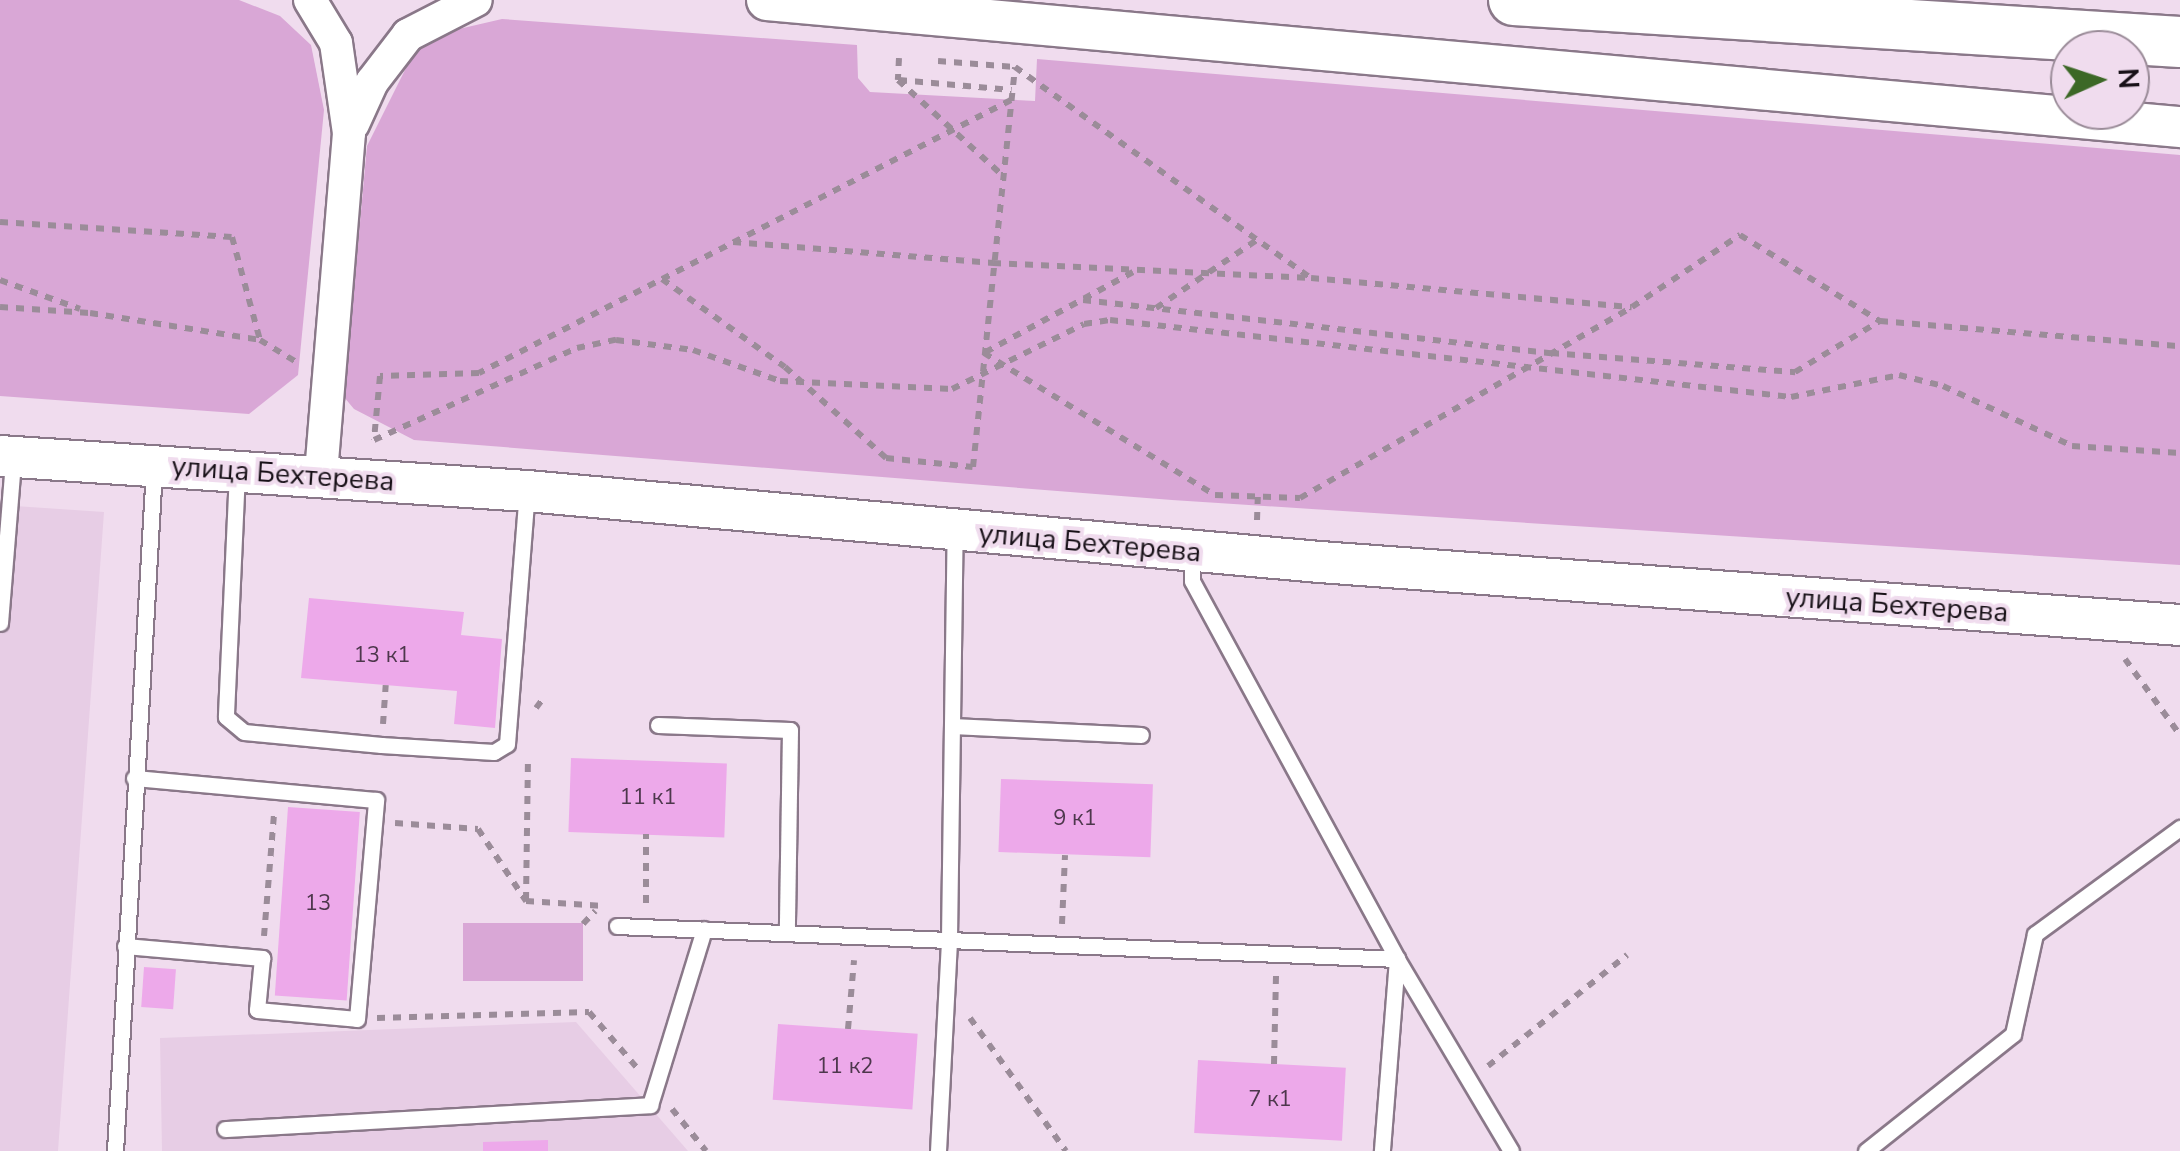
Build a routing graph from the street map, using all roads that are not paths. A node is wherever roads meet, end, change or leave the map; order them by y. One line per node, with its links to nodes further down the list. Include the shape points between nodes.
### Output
1 (310, 0): 7 (street, via 336,43)
2 (476, 0): 7 (street, via 408,36 372,82)
3 (767, 0): 6 (street)
4 (1514, 0): 5 (main road)
5 (2180, 42)
6 (2180, 127)
7 (349, 132): 11 (street)
8 (7, 456): 9 (street, улица Бехтерева); 15 (lane)
9 (154, 465): 10 (street, улица Бехтерева); 20 (lane)
10 (238, 471): 11 (street, улица Бехтерева); 12 (lane, via 226,717 244,732 381,745 494,752 508,744)
11 (320, 476): 12 (street, улица Бехтерева)
12 (527, 491): 13 (street, улица Бехтерева)
13 (955, 532): 14 (street, улица Бехтерева); 18 (lane)
14 (1192, 552): 16 (street, улица Бехтерева); 27 (lane, via 1192,581)
15 (0, 622)
16 (2180, 625)
17 (658, 725): 24 (lane, via 790,730)
18 (952, 726): 19 (lane); 25 (lane)
19 (1141, 735)
20 (134, 778): 26 (lane); 26 (lane, via 376,800 357,1018 257,1010 262,958)
21 (2180, 828): 33 (lane, via 2035,934 2013,1034)
22 (617, 926): 23 (lane)
23 (704, 930): 24 (lane); 28 (lane, via 650,1105)
24 (787, 932): 25 (lane)
25 (949, 938): 27 (lane); 30 (lane)
26 (124, 946): 29 (lane)
27 (1397, 960): 31 (lane); 32 (lane)
28 (225, 1129)
29 (115, 1151)
30 (938, 1151)
31 (1382, 1151)
32 (1511, 1151)
33 (1866, 1151)

